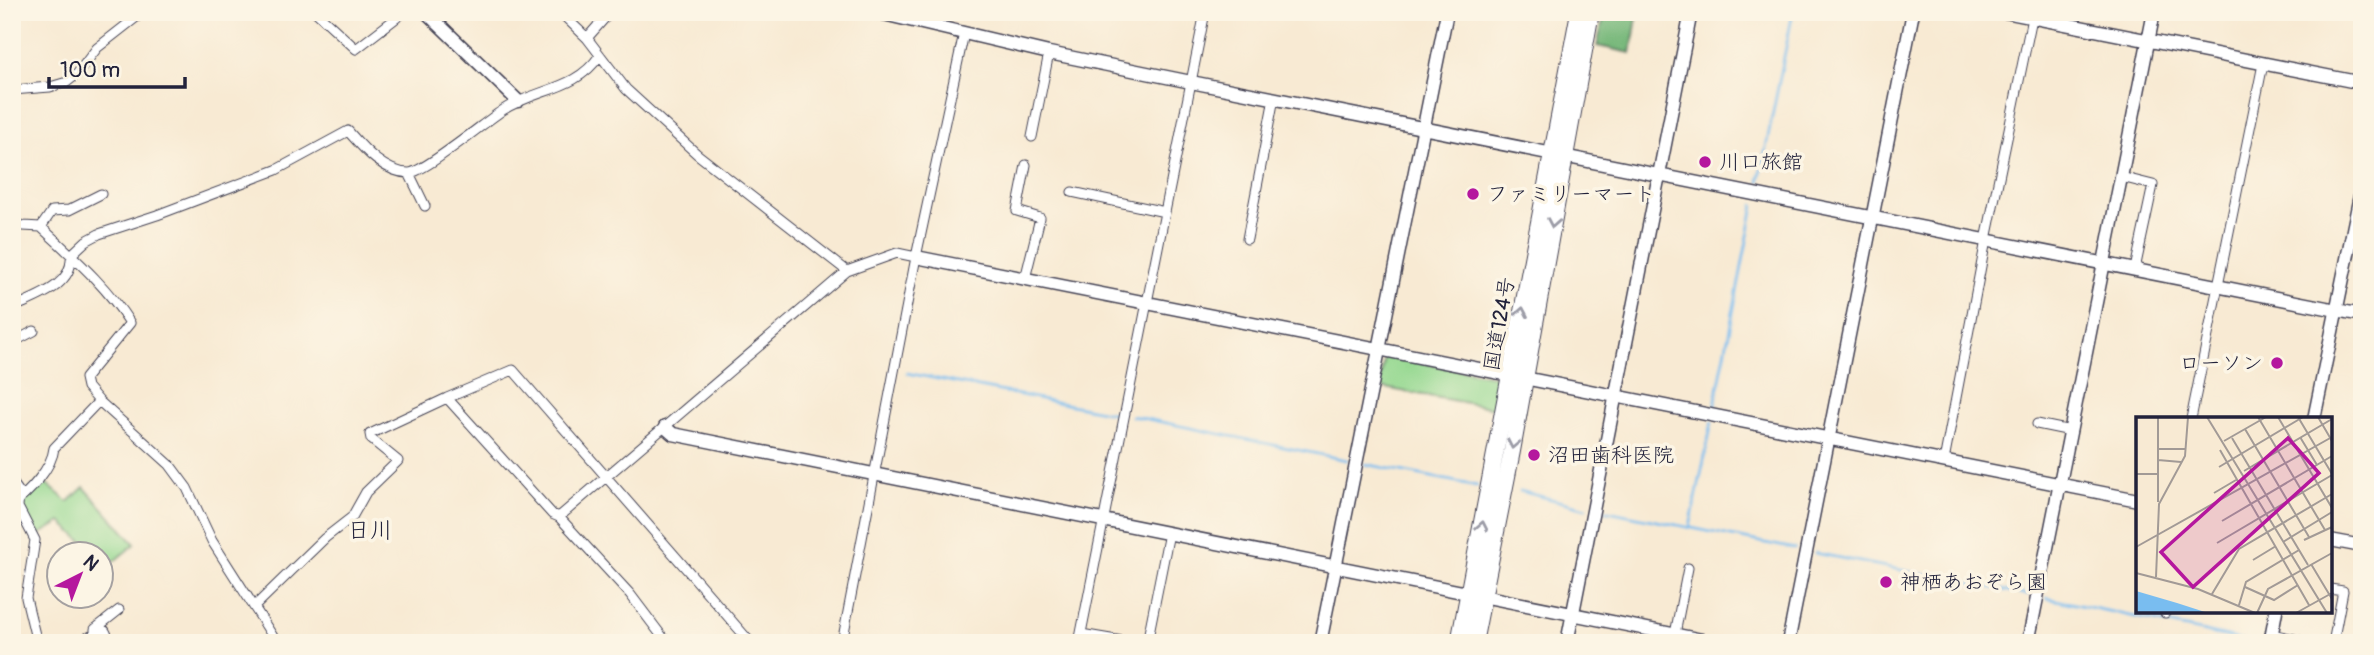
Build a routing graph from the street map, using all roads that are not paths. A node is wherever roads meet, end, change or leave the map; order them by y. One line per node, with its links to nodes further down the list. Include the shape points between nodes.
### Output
1 (143, 12): 25 (street, via 97,48 67,82)
2 (317, 12): 3 (street, via 356,50)
3 (404, 12)
4 (426, 12): 27 (street)
5 (560, 12): 18 (street)
6 (610, 12): 18 (street)
7 (874, 12): 17 (street)
8 (1205, 12): 23 (street)
9 (1447, 12): 28 (street)
10 (1578, 12): 30 (highway, 国道124号)
11 (1591, 12): 30 (highway, 国道124号)
12 (1691, 12): 33 (street)
13 (1913, 12): 40 (street)
14 (2005, 12): 16 (street)
15 (2154, 12): 19 (street)
16 (2032, 18): 19 (street); 44 (street)
17 (964, 33): 20 (street); 46 (street)
18 (587, 38): 21 (street)
19 (2148, 42): 22 (street); 34 (street)
20 (1049, 53): 23 (street); 29 (street)
21 (600, 55): 27 (street, via 590,70 568,83); 49 (street, via 626,89 697,154)
22 (2263, 64): 24 (street); 51 (street)
23 (1191, 82): 26 (street); 39 (street)
24 (2362, 83)
25 (12, 90)
26 (1275, 98): 28 (street); 43 (street)
27 (518, 101): 32 (street)
28 (1423, 127): 30 (street); 58 (street)
29 (1032, 137)
30 (1559, 154): 33 (street); 59 (highway, 国道124号)
31 (1026, 165): 50 (street, via 1017,211 1040,218)
32 (409, 173): 38 (street); 45 (street, via 382,164 348,131 276,170 99,234)
33 (1659, 174): 40 (street); 60 (street)
34 (2121, 177): 47 (street); 48 (street, via 2154,185)
35 (2362, 186): 54 (street)
36 (1072, 192): 39 (street)
37 (101, 194): 42 (street, via 69,210 52,211)
38 (425, 206)
39 (1165, 212): 52 (street)
40 (1873, 217): 44 (street); 68 (street)
41 (12, 222): 42 (street)
42 (41, 227): 45 (street)
43 (1247, 239)
44 (1986, 240): 47 (street); 69 (street)
45 (71, 255): 53 (street, via 65,279); 62 (street, via 114,298 130,323 85,378)
46 (916, 257): 49 (street, via 897,253); 50 (street); 70 (street)
47 (2104, 263): 48 (street); 67 (street)
48 (2135, 269): 51 (street)
49 (847, 271): 66 (street)
50 (1025, 279): 52 (street)
51 (2219, 286): 54 (street); 63 (street)
52 (1146, 303): 58 (street); 77 (street)
53 (12, 309)
54 (2336, 309): 55 (street); 64 (street)
55 (2362, 314)
56 (34, 331): 57 (street)
57 (12, 340)
58 (1379, 348): 59 (street); 81 (street)
59 (1518, 378): 60 (street); 84 (highway, 国道124号)
60 (1615, 396): 68 (street); 88 (street)
61 (447, 398): 71 (street, via 513,370); 76 (street); 85 (street, via 370,434 398,461 366,492 352,517)
62 (99, 401): 75 (street, via 54,448 53,457); 85 (street, via 170,465)
63 (2192, 417)
64 (2314, 417)
65 (2037, 424): 67 (street)
66 (665, 427): 70 (street, via 673,434); 71 (street)
67 (2071, 431): 73 (street)
68 (1829, 439): 69 (street); 108 (street)
69 (1944, 461): 73 (street)
70 (875, 475): 77 (street); 100 (street)
71 (606, 477): 76 (street); 99 (street)
72 (12, 482): 75 (street, via 19,492)
73 (2060, 484): 74 (street); 109 (street)
74 (2136, 500)
75 (15, 503): 94 (street, via 35,540 26,598)
76 (559, 517): 98 (street, via 630,594)
77 (1104, 520): 78 (street); 91 (street)
78 (1169, 533): 81 (street); 102 (street)
79 (2332, 540): 80 (street)
80 (2362, 546)
81 (1336, 567): 84 (street); 103 (street)
82 (1688, 568): 89 (street)
83 (2332, 589): 111 (street, via 2343,591)
84 (1476, 594): 88 (street); 104 (highway, 国道124号); 105 (highway, 国道124号)
85 (254, 607): 97 (street)
86 (119, 610): 90 (street, via 95,629)
87 (2276, 613): 92 (street)
88 (1573, 614): 89 (street); 106 (street)
89 (1675, 634): 93 (street)
90 (95, 635): 95 (street); 96 (street, via 105,631)
91 (1080, 638): 101 (street)
92 (2271, 638): 110 (street)
93 (1696, 641): 107 (street)
94 (37, 643)
95 (73, 643)
96 (111, 643)
97 (277, 643)
98 (667, 643)
99 (751, 643)
100 (842, 643)
101 (1134, 643)
102 (1147, 643)
103 (1321, 643)
104 (1459, 643)
105 (1474, 643)
106 (1567, 643)
107 (1717, 643)
108 (1788, 643)
109 (2028, 643)
110 (2312, 643)
111 (2333, 643)

